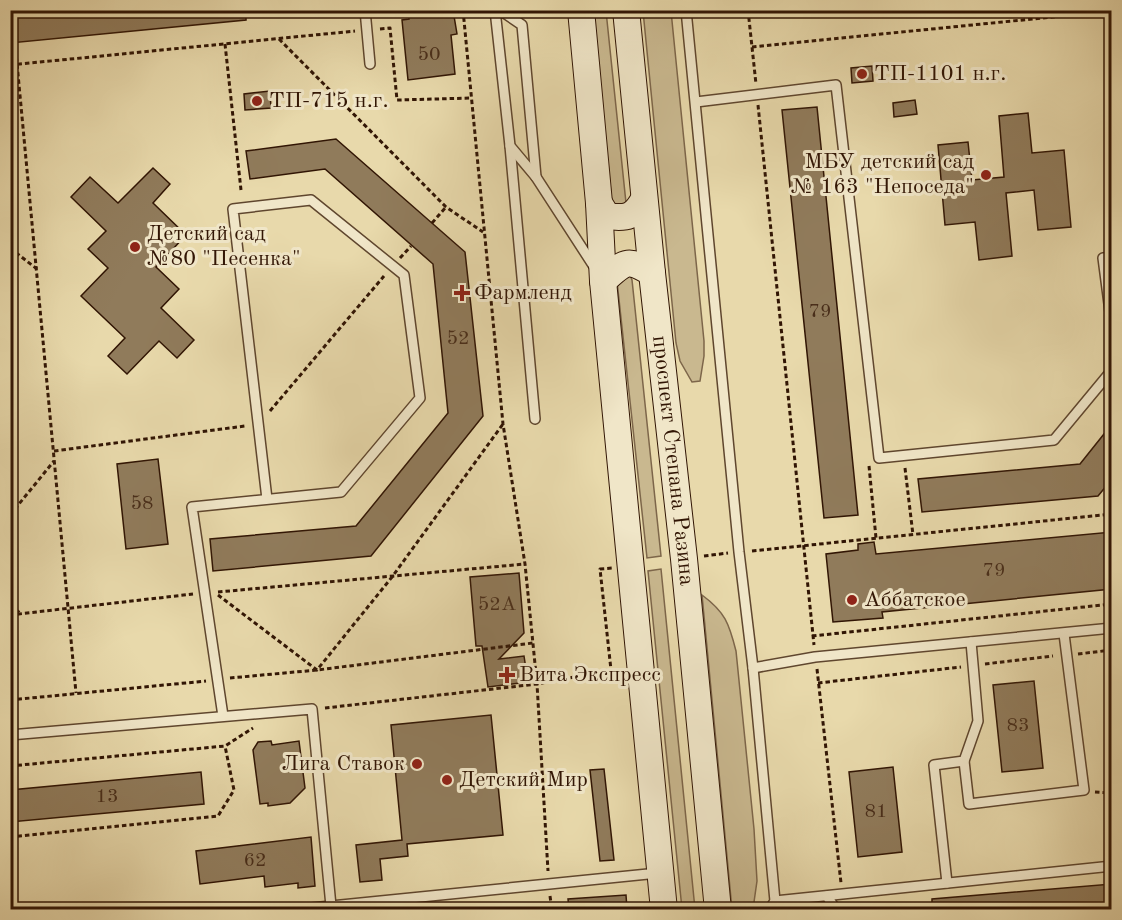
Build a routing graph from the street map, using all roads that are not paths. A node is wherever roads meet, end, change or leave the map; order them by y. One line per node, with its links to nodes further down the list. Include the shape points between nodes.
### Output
1 (365, 10): 7 (lane)
2 (495, 10): 9 (lane)
3 (500, 10): 10 (lane, via 522,25)
4 (581, 10): 12 (main road)
5 (626, 10): 11 (main road, проспект Степана Разина)
6 (686, 10): 8 (lane)
7 (370, 64)
8 (696, 102): 17 (lane, via 837,85 879,458 1054,440); 23 (lane)
9 (510, 146): 10 (lane); 18 (lane)
10 (536, 177): 15 (lane)
11 (644, 200): 12 (main road, via 638,211 623,218 608,216); 14 (main road, проспект Степана Разина)
12 (599, 203): 15 (main road)
13 (1112, 257): 16 (lane, via 1103,258)
14 (652, 273): 15 (main road, via 635,263 622,264); 35 (main road, проспект Степана Разина)
15 (603, 281): 28 (main road)
16 (1112, 327)
17 (1112, 370)
18 (535, 419)
19 (267, 499): 19 (lane, via 341,492 420,398 404,275 310,200 233,208); 24 (lane, via 192,507)
20 (1112, 628): 21 (lane)
21 (1064, 634): 22 (lane); 26 (lane, via 1084,790 969,804)
22 (971, 642): 23 (lane, via 815,657); 26 (lane, via 978,721)
23 (753, 668): 31 (lane)
24 (223, 716): 25 (lane); 32 (lane, via 312,709)
25 (10, 735)
26 (964, 761): 29 (lane, via 934,765)
27 (1112, 866): 29 (lane)
28 (660, 873): 32 (lane); 34 (main road)
29 (947, 883): 30 (lane)
30 (827, 896): 31 (lane); 37 (lane)
31 (775, 900): 36 (lane)
32 (332, 906): 33 (lane)
33 (291, 909)
34 (664, 909)
35 (718, 909)
36 (769, 909)
37 (836, 909)

